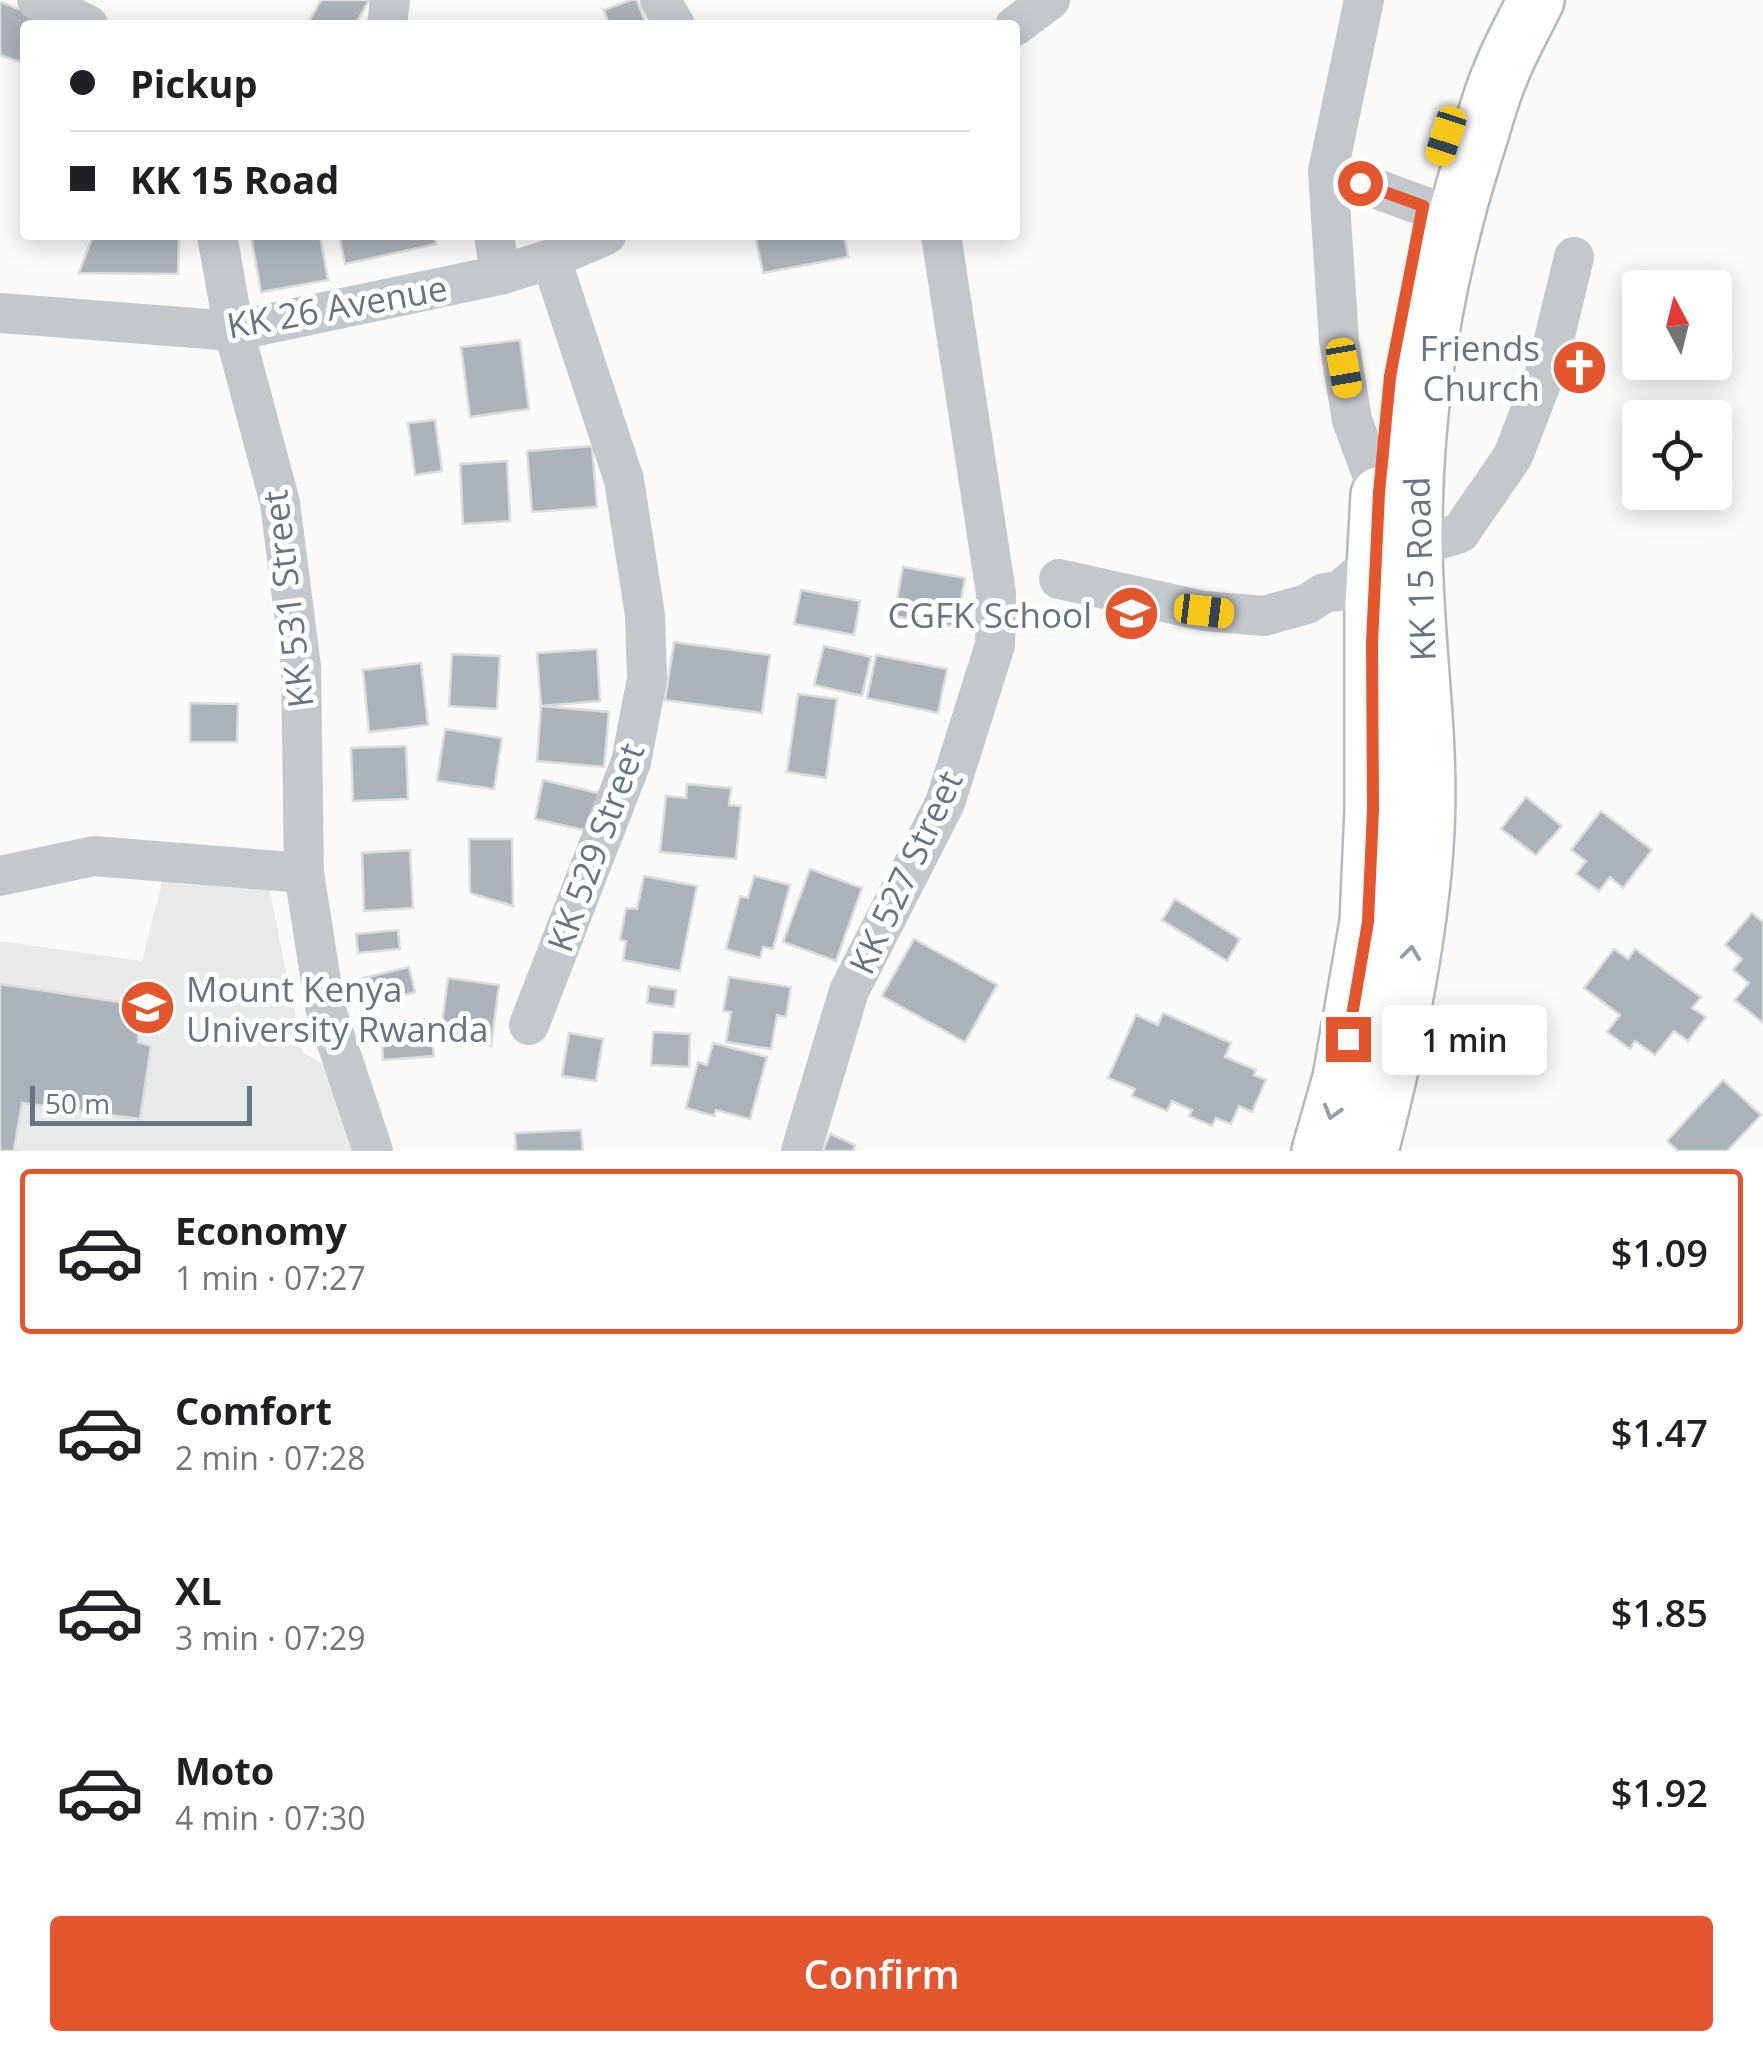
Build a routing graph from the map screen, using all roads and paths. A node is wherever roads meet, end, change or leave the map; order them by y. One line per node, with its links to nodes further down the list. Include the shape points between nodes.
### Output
1 (37, 0): 6 (street)
2 (1050, 0): 7 (street)
3 (1364, 0): 8 (street)
4 (1498, 0): 9 (highway, KK 15 Road)
5 (1536, 0): 20 (highway, KK 15 Road, via 1499,76 1444,254 1422,377 1413,487)
6 (78, 20)
7 (1020, 22)
8 (1328, 171): 9 (street); 19 (street, via 1339,342 1352,420)
9 (1423, 206): 19 (highway, KK 15 Road, via 1390,376)
10 (217, 240): 18 (street, KK 531 Street)
11 (495, 240): 16 (street)
12 (594, 240): 15 (street, KK 26 Avenue)
13 (942, 240): 26 (street, KK 527 Street, via 996,593 994,645 945,803 849,991)
14 (1574, 257): 20 (street, via 1547,368 1513,456 1460,533)
15 (551, 258): 16 (street, KK 26 Avenue); 24 (street, KK 529 Street, via 624,480 646,615 647,679 631,762)
16 (500, 275): 18 (street, KK 26 Avenue)
17 (0, 313): 18 (street, KK 26 Avenue)
18 (234, 331): 22 (street, KK 531 Street, via 280,503 301,667)
19 (1379, 493): 20 (highway, KK 15 Road)
20 (1396, 553): 21 (street, via 1340,591 1264,616 1204,611); 27 (highway, KK 15 Road, one-way to 27, via 1372,662 1368,922 1341,1078); 28 (highway, KK 15 Road, one-way to 20, via 1409,971 1426,830 1424,707)
21 (1058, 579)
22 (304, 873): 23 (street, via 94,856); 25 (street, KK 531 Street, via 325,1007)
23 (0, 876)
24 (529, 1026)
25 (373, 1151)
26 (801, 1151)
27 (1320, 1151)
28 (1370, 1151)

